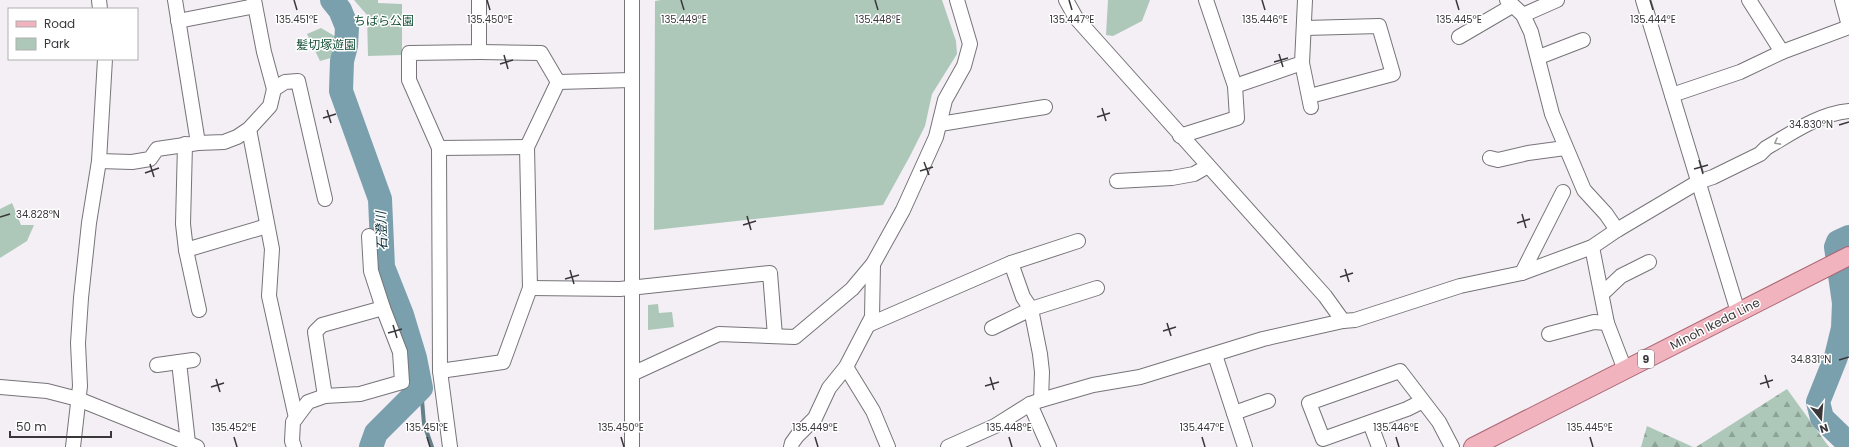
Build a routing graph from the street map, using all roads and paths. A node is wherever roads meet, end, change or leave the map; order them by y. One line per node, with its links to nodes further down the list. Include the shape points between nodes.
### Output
1 (175, 0): 14 (street)
2 (479, 0): 19 (street)
3 (632, 0): 24 (street)
4 (957, 0): 31 (street, via 970,44 964,66 945,100)
5 (1066, 0): 33 (street, via 1076,18)
6 (1206, 0): 26 (street)
7 (1305, 0): 16 (street)
8 (1557, 0): 13 (street)
9 (1643, 0): 28 (street)
10 (1749, 0): 20 (street)
11 (1842, 0): 15 (street)
12 (255, 3): 14 (street); 27 (street)
13 (1514, 7): 17 (street); 21 (street, via 1531,32)
14 (178, 21): 34 (street)
15 (1849, 27): 20 (street)
16 (1305, 28): 23 (street); 23 (street, via 1379,26 1393,74 1310,101)
17 (1459, 37)
18 (1583, 40): 21 (street)
19 (479, 52): 25 (street, via 541,54); 36 (street, via 409,53 409,80)
20 (1782, 52): 28 (street, via 1740,72)
21 (1538, 57): 37 (street, via 1552,114)
22 (105, 60): 39 (street)
23 (1302, 63): 26 (street)
24 (631, 80): 25 (street); 56 (street)
25 (558, 82): 35 (street)
26 (1235, 86): 33 (street, via 1237,118)
27 (274, 89): 32 (street, via 270,106); 44 (street, via 285,82 298,81)
28 (1672, 95): 42 (street)
29 (1045, 107): 31 (street)
30 (1843, 112): 42 (street, one-way to 42, via 1816,120 1766,148 1760,154)
31 (940, 124): 53 (street, via 903,210)
32 (249, 129): 34 (street, via 224,142); 45 (street)
33 (1180, 136): 40 (street)
34 (191, 143): 39 (street, via 157,149 150,159 132,162); 50 (street, via 183,224)
35 (527, 147): 36 (street); 57 (street)
36 (439, 148): 76 (street)
37 (1565, 148): 38 (street, via 1498,160); 46 (street, via 1584,190)
38 (1490, 158)
39 (99, 161): 80 (street, via 81,298)
40 (1208, 166): 41 (street, via 1194,174 1172,178); 64 (street, via 1325,296)
41 (1116, 181)
42 (1698, 182): 46 (street); 63 (street)
43 (1563, 192): 55 (street)
44 (325, 199)
45 (267, 226): 50 (street); 85 (street, via 272,249 269,296)
46 (1617, 230): 49 (street)
47 (369, 236): 60 (street, via 371,271)
48 (1078, 241): 52 (street)
49 (1592, 247): 55 (street); 59 (street)
50 (186, 250): 62 (street)
51 (1849, 256): 63 (main road, Minoh Ikeda Line / 9)
52 (1011, 263): 61 (street, via 1023,297); 66 (street)
53 (873, 264): 66 (street, via 872,317); 69 (street, via 852,289 795,337)
54 (1643, 269): 59 (street, via 1621,276)
55 (1522, 273): 64 (street, via 1460,286 1399,307)
56 (632, 287): 57 (street); 69 (street, via 770,273); 77 (street)
57 (530, 288): 76 (street, via 503,362)
58 (1098, 288): 61 (street)
59 (1602, 294): 65 (street)
60 (383, 308): 79 (street, via 322,325 315,332); 79 (street, via 400,352 402,382 360,394)
61 (1031, 309): 67 (street); 82 (street, via 1041,360)
62 (199, 310)
63 (1738, 312): 75 (main road, Minoh Ikeda Line / 9)
64 (1343, 321): 70 (street, via 1264,339)
65 (1607, 323): 68 (street, via 1594,322); 75 (street)
66 (868, 325): 74 (street)
67 (992, 328)
68 (1550, 334)
69 (775, 336): 77 (street, via 719,334)
70 (1215, 355): 82 (street, via 1140,377 1093,385); 84 (street)
71 (194, 360): 72 (street)
72 (179, 362): 73 (street); 87 (street)
73 (157, 365)
74 (846, 367): 92 (street, via 829,388 816,418 797,436); 93 (street, via 873,411)
75 (1625, 370): 99 (main road, Minoh Ikeda Line / 9)
76 (440, 371): 90 (street)
77 (632, 374): 91 (street)
78 (0, 387): 80 (street, via 47,391)
79 (325, 396): 85 (street, via 308,402)
80 (78, 400): 87 (street); 88 (street)
81 (1268, 401): 84 (street)
82 (1036, 402): 94 (street, via 995,426); 95 (street)
83 (1422, 402): 86 (street); 86 (street, via 1400,371 1309,403 1323,439); 98 (street, via 1439,422)
84 (1234, 413): 96 (street)
85 (296, 418): 89 (street, via 293,422)
86 (1370, 423): 97 (street)
87 (192, 445)
88 (73, 447)
89 (294, 447)
90 (450, 447)
91 (632, 447)
92 (791, 447)
93 (888, 447)
94 (948, 447)
95 (1049, 447)
96 (1245, 447)
97 (1379, 447)
98 (1452, 447)
99 (1473, 447)

